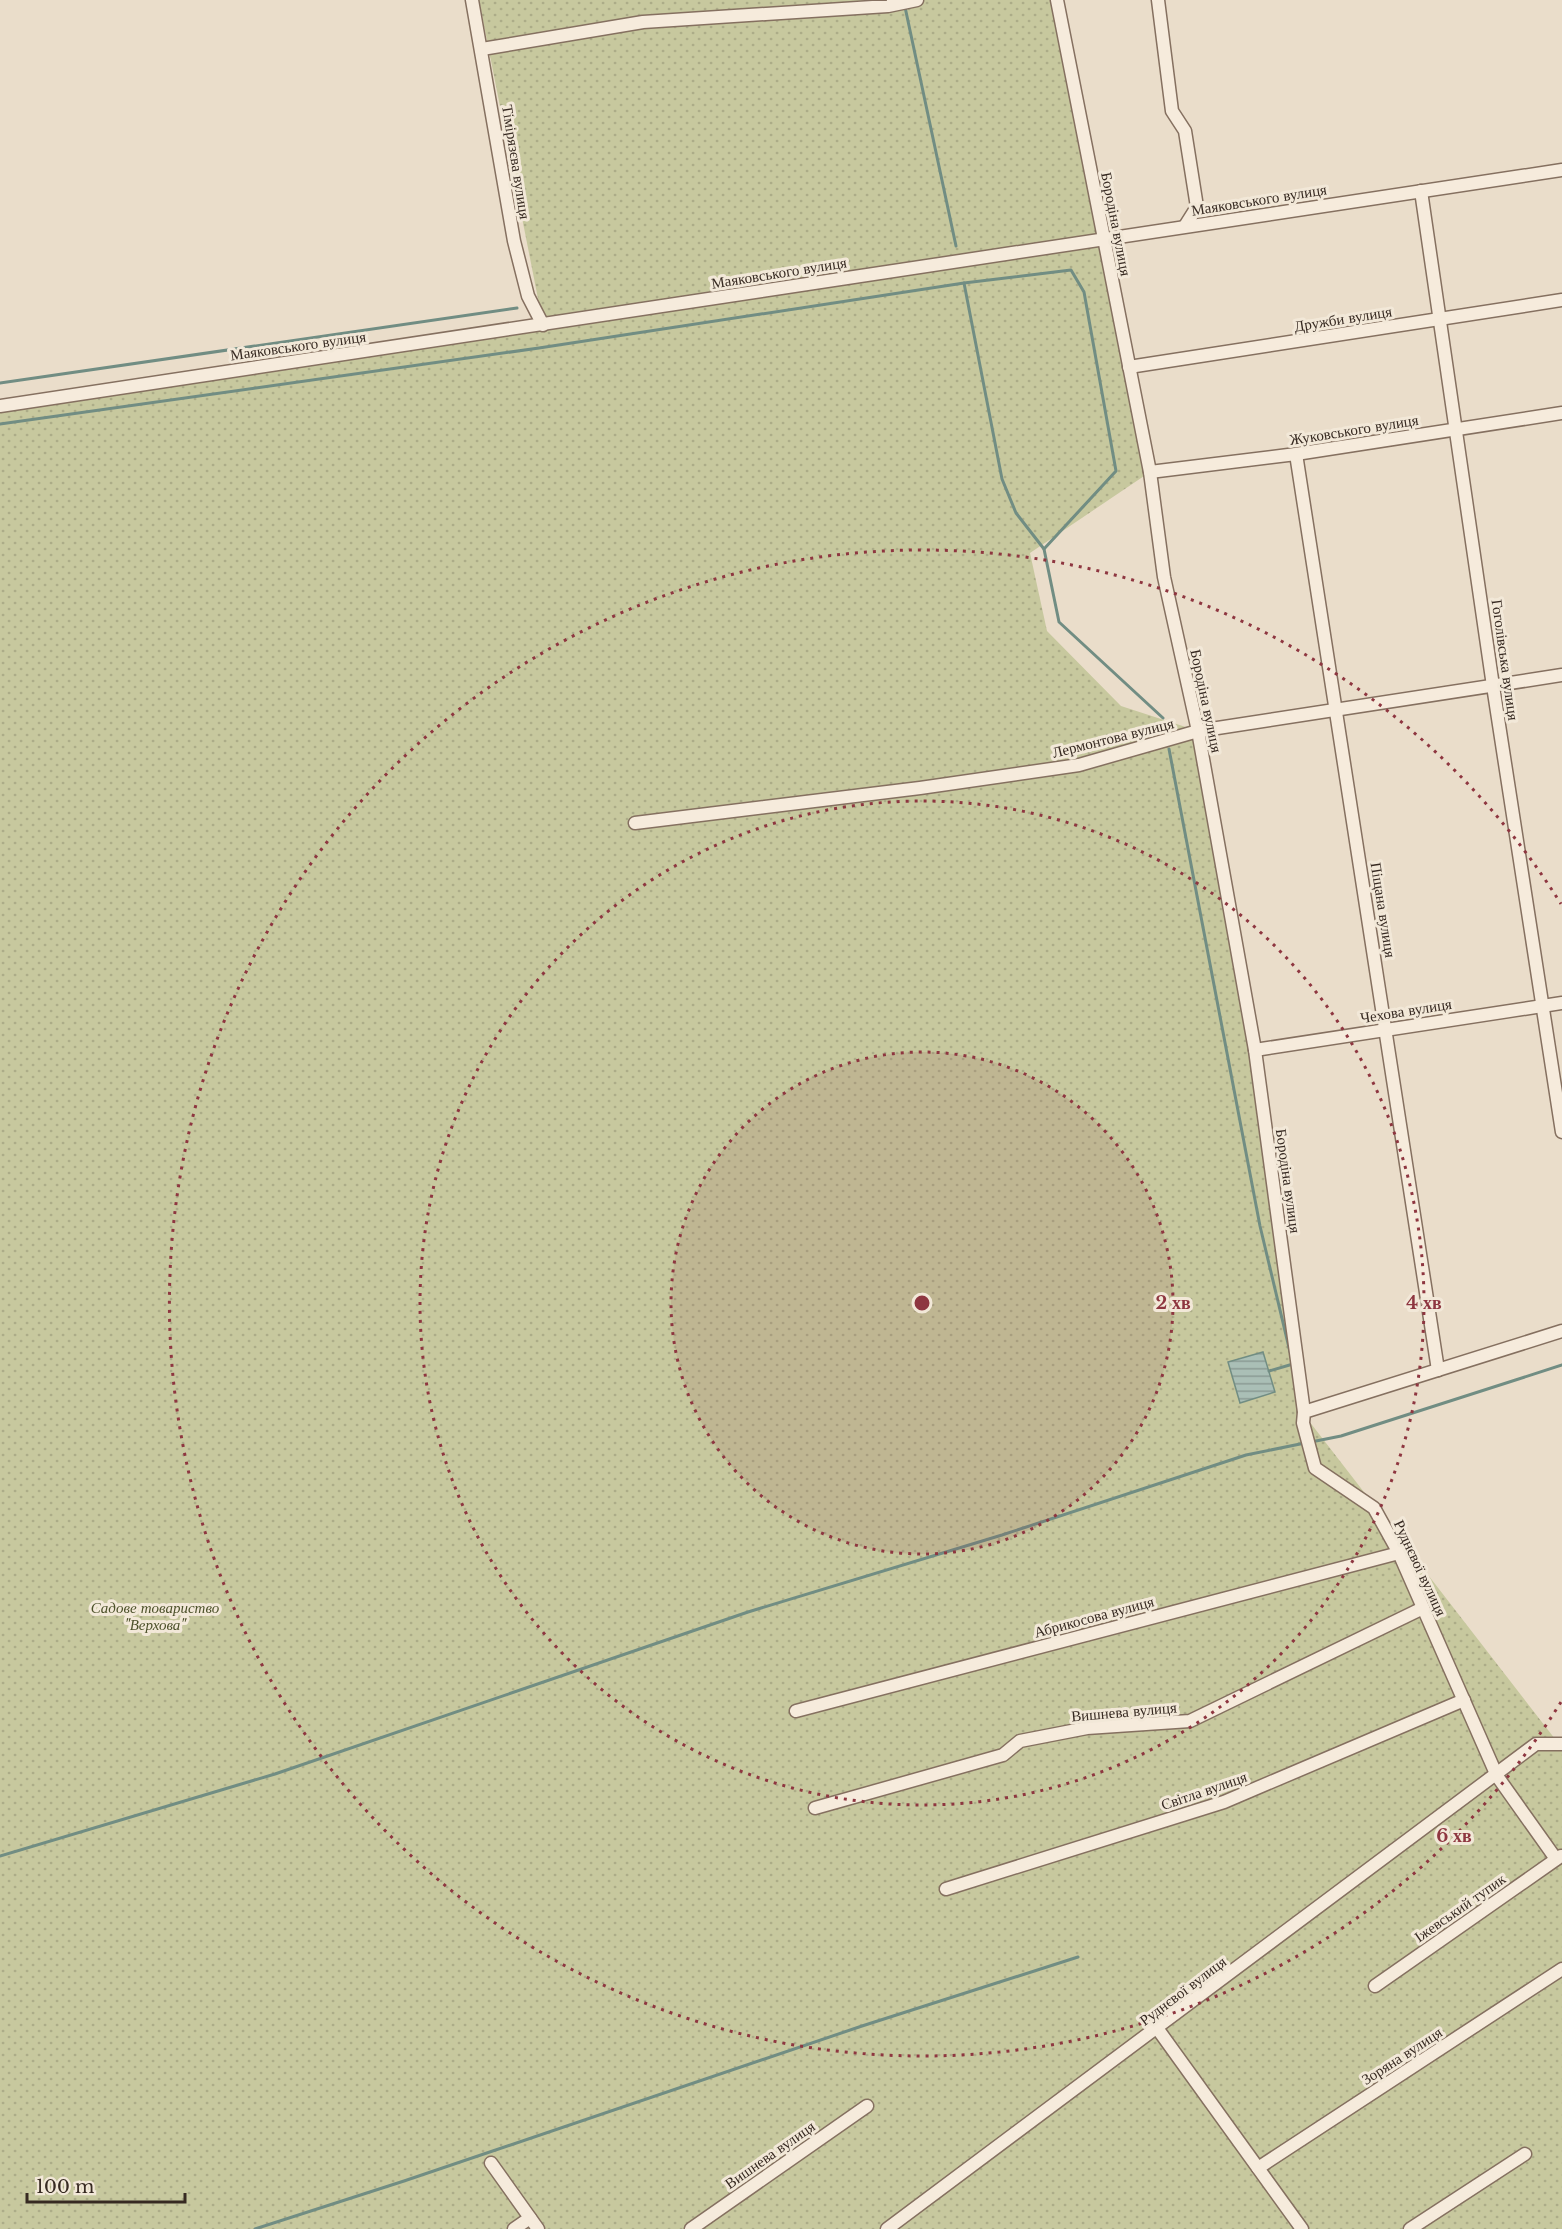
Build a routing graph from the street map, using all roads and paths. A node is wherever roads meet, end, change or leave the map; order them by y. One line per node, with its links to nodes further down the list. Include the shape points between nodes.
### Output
1 (472, 0): 5 (street, Тімірязєва вулиця)
2 (917, 0): 5 (street, via 888,6 643,22)
3 (1057, 0): 9 (street, Бородіна вулиця)
4 (1158, 0): 8 (street, via 1172,111 1185,130 1197,207)
5 (482, 49): 12 (street, Тімірязєва вулиця, via 514,241 528,296)
6 (1562, 170): 7 (street, Маяковського вулиця)
7 (1422, 190): 8 (street, Маяковського вулиця); 11 (street, Гоголівська вулиця)
8 (1185, 226): 9 (street, Маяковського вулиця)
9 (1104, 237): 12 (street, Маяковського вулиця); 13 (street, Бородіна вулиця)
10 (1562, 300): 11 (street, Дружби вулиця)
11 (1441, 319): 13 (street, Дружби вулиця); 16 (street, Гоголівська вулиця)
12 (543, 325): 14 (street, Маяковського вулиця)
13 (1129, 367): 18 (street, Бородіна вулиця)
14 (0, 406)
15 (1562, 414): 16 (street, Жуковського вулиця)
16 (1457, 429): 17 (street, Жуковського вулиця); 20 (street, Гоголівська вулиця)
17 (1296, 454): 18 (street, Жуковського вулиця); 21 (street, Піщана вулиця)
18 (1150, 472): 22 (street, Бородіна вулиця, via 1164,577)
19 (1562, 675): 20 (street, Лермонтова вулиця)
20 (1494, 686): 21 (street, Лермонтова вулиця); 25 (street, Гоголівська вулиця)
21 (1337, 710): 22 (street, Лермонтова вулиця); 26 (street, Піщана вулиця)
22 (1198, 731): 23 (street, Лермонтова вулиця, via 1079,765); 27 (street, Бородіна вулиця)
23 (635, 823)
24 (1562, 1003): 25 (street, Чехова вулиця)
25 (1542, 1006): 26 (street, Чехова вулиця); 28 (street, Гоголівська вулиця)
26 (1386, 1030): 27 (street, Чехова вулиця); 30 (street, Піщана вулиця)
27 (1255, 1050): 31 (street, Бородіна вулиця)
28 (1562, 1132)
29 (1562, 1331): 30 (street)
30 (1438, 1370): 31 (street)
31 (1304, 1418): 32 (street, Руднєвої вулиця, via 1315,1468 1374,1508)
32 (1399, 1553): 33 (street, Руднєвої вулиця); 35 (street, Абрикосова вулиця)
33 (1423, 1608): 34 (street, Руднєвої вулиця); 38 (street, Вишнева вулиця, via 1190,1721 1087,1728 1020,1741 1003,1755)
34 (1464, 1700): 37 (street, Руднєвої вулиця); 40 (street, Світла вулиця, via 1224,1802)
35 (796, 1711)
36 (1562, 1744): 37 (street, Руднєвої вулиця, via 1536,1744)
37 (1497, 1776): 39 (street); 43 (street, Руднєвої вулиця)
38 (815, 1808)
39 (1559, 1857): 42 (street, Іжевський тупик)
40 (946, 1889)
41 (1562, 1969): 47 (street, Зоряна вулиця)
42 (1374, 1986)
43 (1157, 2028): 47 (street); 52 (street, Руднєвої вулиця)
44 (867, 2106): 51 (street, Вишнева вулиця)
45 (1525, 2154): 54 (street)
46 (491, 2163): 48 (street)
47 (1258, 2168): 53 (street)
48 (530, 2218): 49 (street); 50 (street)
49 (514, 2229)
50 (538, 2229)
51 (691, 2229)
52 (887, 2229)
53 (1302, 2229)
54 (1410, 2229)

